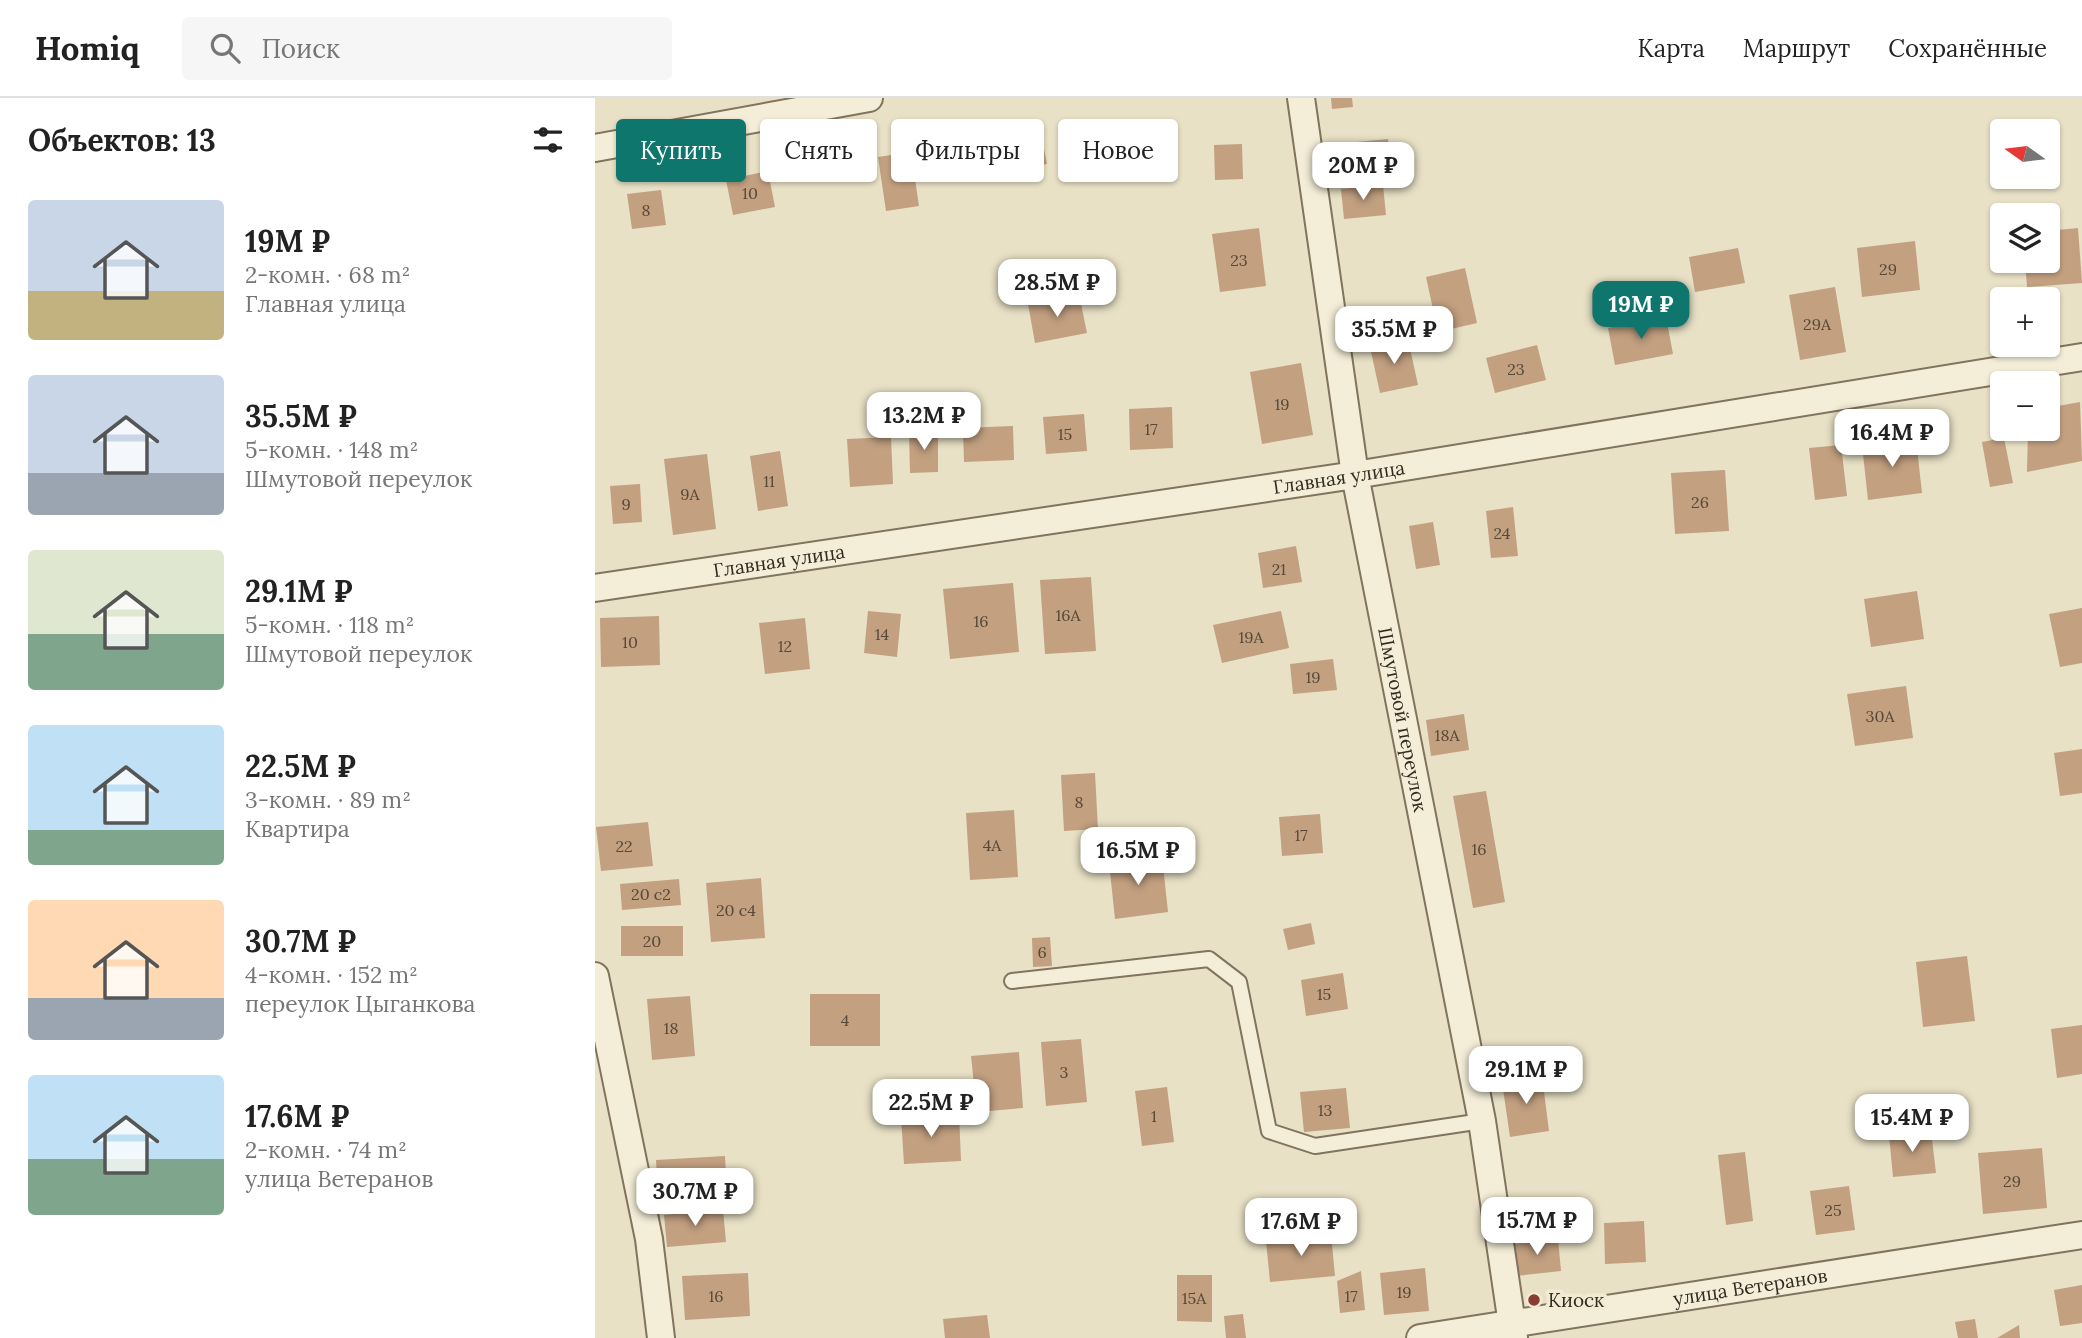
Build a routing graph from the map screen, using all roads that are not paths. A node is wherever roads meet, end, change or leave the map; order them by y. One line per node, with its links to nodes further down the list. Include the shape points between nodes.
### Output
1 (869, 98): 3 (street)
2 (1301, 98): 5 (street, Шмутовой переулок)
3 (595, 148)
4 (2082, 357): 5 (street, Главная улица)
5 (1355, 475): 6 (street, Главная улица); 9 (street, Шмутовой переулок)
6 (595, 588)
7 (595, 976): 12 (street, via 649,1239)
8 (1012, 981): 9 (lane, via 1209,959 1239,982 1269,1131 1315,1146)
9 (1482, 1121): 11 (street, Шмутовой переулок)
10 (2082, 1235): 11 (street, улица Ветеранов)
11 (1514, 1330): 13 (street, улица Ветеранов)
12 (661, 1338)
13 (1420, 1338)

